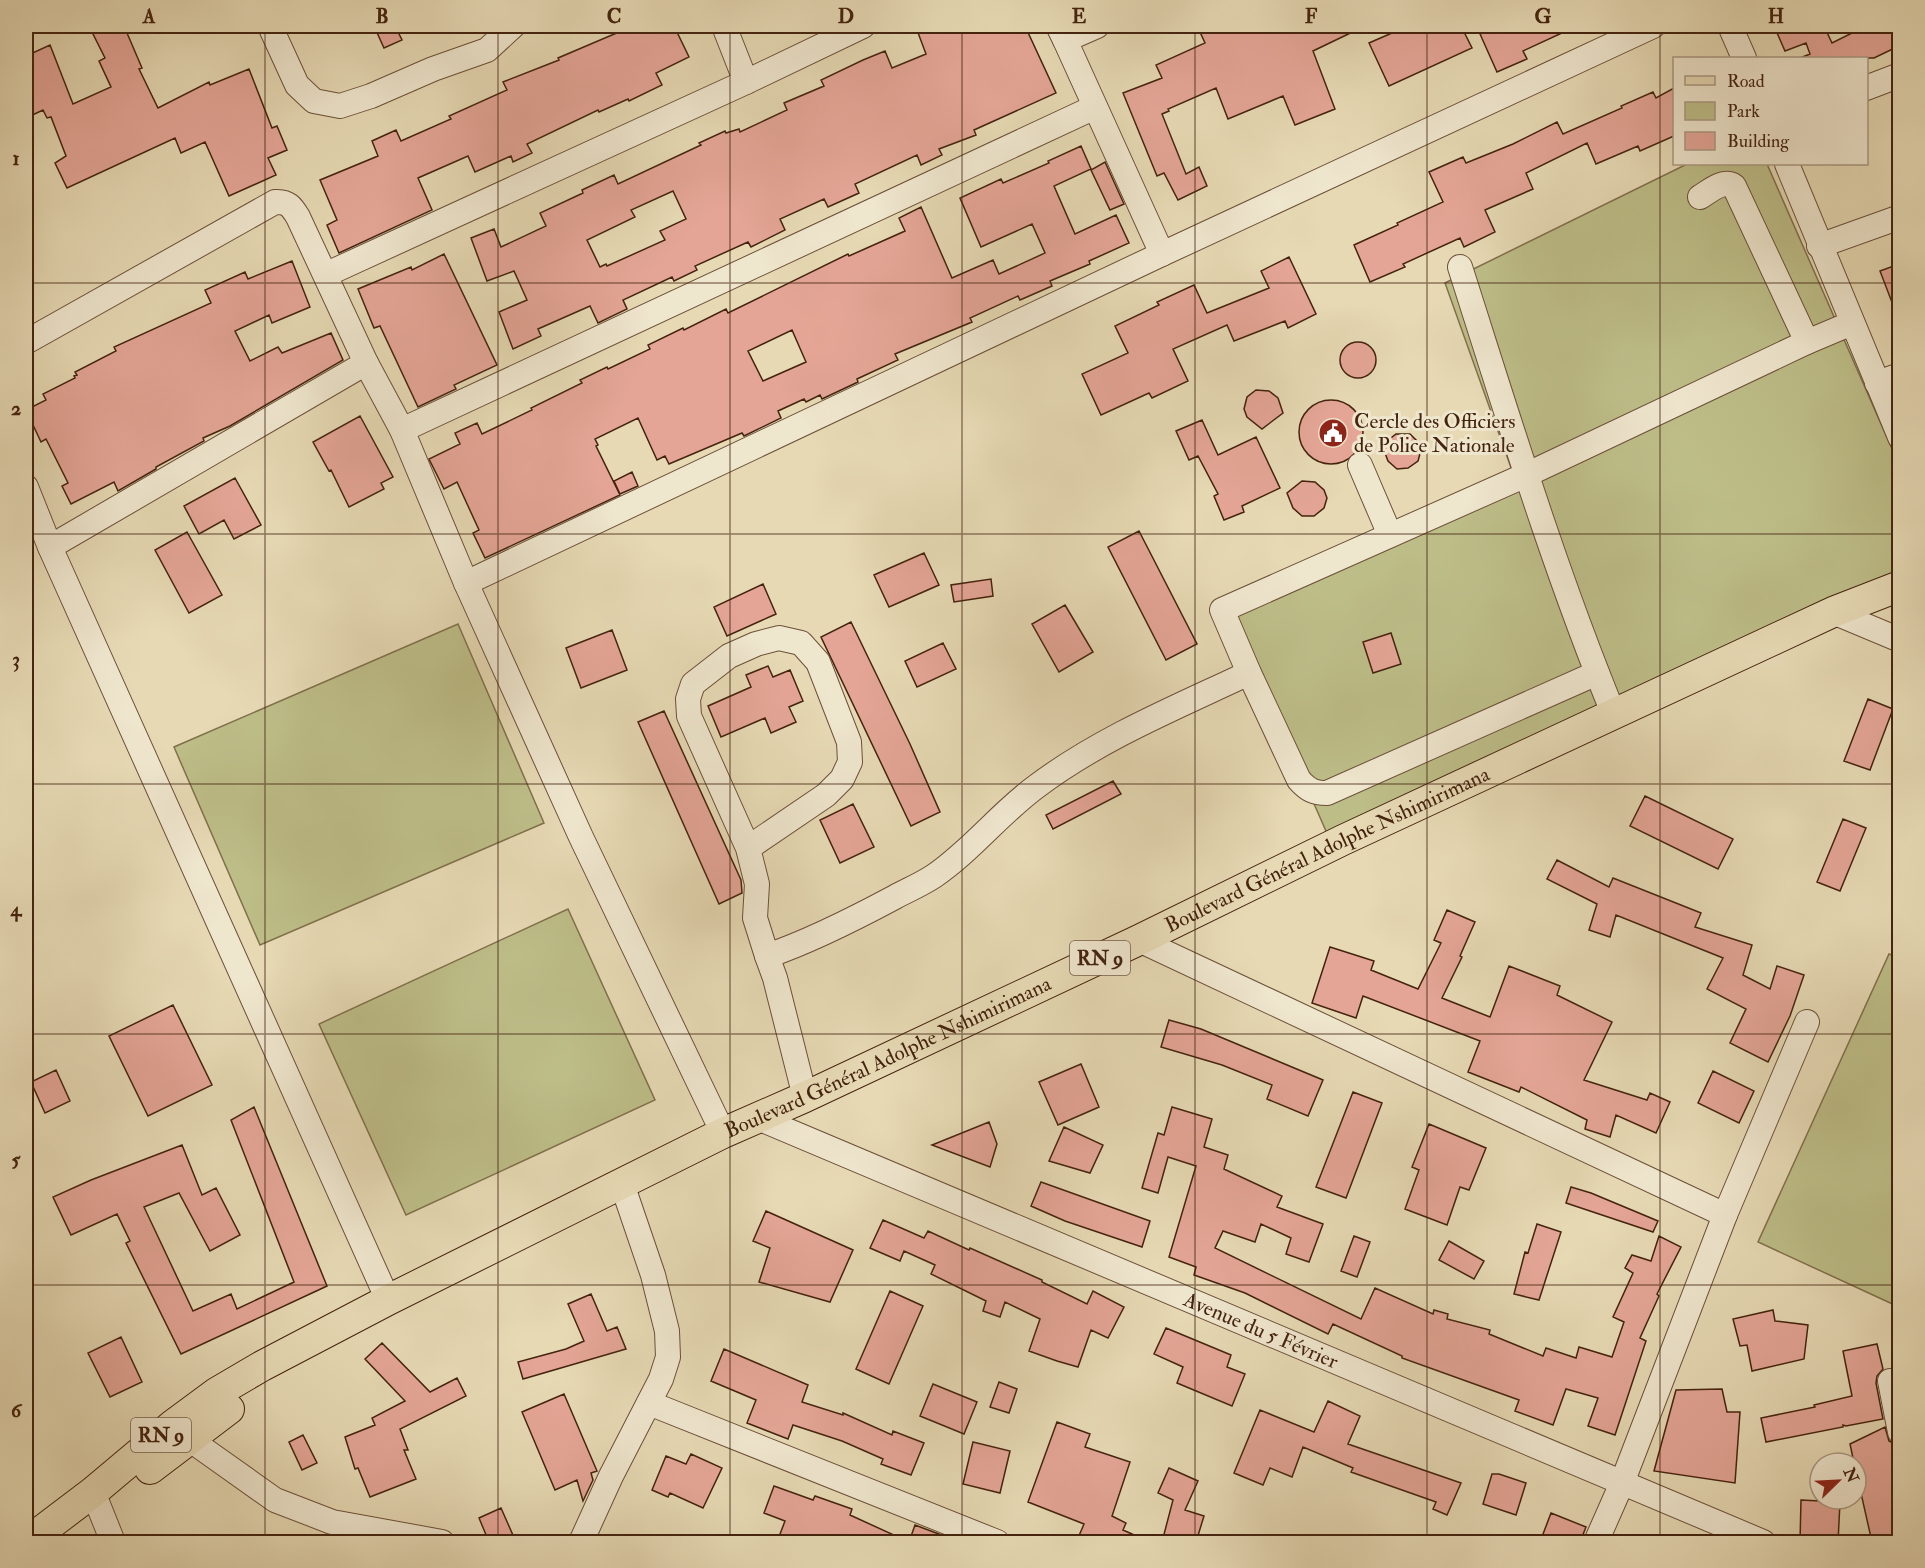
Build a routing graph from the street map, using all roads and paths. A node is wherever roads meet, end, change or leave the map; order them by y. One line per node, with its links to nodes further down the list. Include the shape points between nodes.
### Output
1 (270, 26): 2 (street, via 297,85 314,101 340,106 487,50)
2 (513, 26)
3 (724, 26): 11 (street)
4 (863, 26): 11 (street)
5 (1097, 26): 8 (street)
6 (1653, 26): 18 (street)
7 (1730, 26): 9 (street)
8 (1061, 33): 13 (street)
9 (1744, 57)
10 (1899, 75): 12 (street)
11 (746, 82): 20 (street)
12 (1868, 87)
13 (1095, 107): 18 (street); 26 (street)
14 (1787, 165): 17 (street)
15 (1700, 197): 23 (street, via 1723,184 1734,186)
16 (1899, 217): 17 (street)
17 (1820, 246): 21 (street)
18 (1162, 254): 33 (street)
19 (1460, 267): 29 (street)
20 (327, 274): 22 (street, via 291,206 275,202); 24 (street)
21 (1852, 323): 23 (street); 25 (street)
22 (26, 342)
23 (1807, 342): 29 (street)
24 (366, 363): 26 (street); 32 (street)
25 (1888, 379): 27 (street)
26 (402, 430): 33 (street)
27 (1899, 437)
28 (1360, 465): 31 (street)
29 (1526, 475): 31 (street); 38 (street)
30 (26, 487): 32 (street)
31 (1390, 535): 37 (street, via 1222,610)
32 (50, 547): 49 (street)
33 (466, 583): 46 (street, via 581,837)
34 (1899, 586): 35 (main road, Boulevard Général Adolphe Nshimirimana / RN 9)
35 (1833, 612): 36 (street); 39 (main road, Boulevard Général Adolphe Nshimirimana / RN 9)
36 (1899, 640)
37 (1249, 673): 38 (street, via 1299,780 1318,793 1327,793); 42 (street, via 1082,756 1036,786 934,876)
38 (1597, 673): 39 (street)
39 (1614, 715): 41 (main road, Boulevard Général Adolphe Nshimirimana / RN 9, via 1343,840)
40 (748, 848): 40 (street, via 826,795 842,779 850,762 849,742 818,662 801,643 780,638 729,656 693,684 687,699 689,716); 42 (street, via 757,884 755,918)
41 (1139, 940): 44 (main road, Boulevard Général Adolphe Nshimirimana / RN 9); 48 (street)
42 (767, 956): 44 (street)
43 (1808, 1022): 48 (street)
44 (805, 1097): 45 (main road, Boulevard Général Adolphe Nshimirimana / RN 9)
45 (758, 1118): 46 (main road, Boulevard Général Adolphe Nshimirimana / RN 9); 54 (street, Avenue du 5 Février)
46 (723, 1133): 47 (main road, Boulevard Général Adolphe Nshimirimana / RN 9)
47 (622, 1184): 49 (main road, Boulevard Général Adolphe Nshimirimana / RN 9); 51 (street, via 653,1275 667,1331 668,1357)
48 (1725, 1215): 54 (street)
49 (388, 1300): 52 (main road, Boulevard Général Adolphe Nshimirimana / RN 9, via 216,1393)
50 (1890, 1381): 53 (street)
51 (649, 1403): 60 (street); 61 (street)
52 (181, 1432): 55 (main road, Boulevard Général Adolphe Nshimirimana / RN 9); 59 (street, via 284,1504 332,1522)
53 (1899, 1432)
54 (1622, 1483): 62 (street); 63 (street, Avenue du 5 Février)
55 (97, 1502): 56 (main road, Boulevard Général Adolphe Nshimirimana / RN 9); 57 (main road, Boulevard Général Adolphe Nshimirimana / RN 9); 58 (street)
56 (27, 1542)
57 (56, 1542)
58 (113, 1542)
59 (442, 1542)
60 (581, 1542)
61 (997, 1542)
62 (1596, 1542)
63 (1763, 1542)

